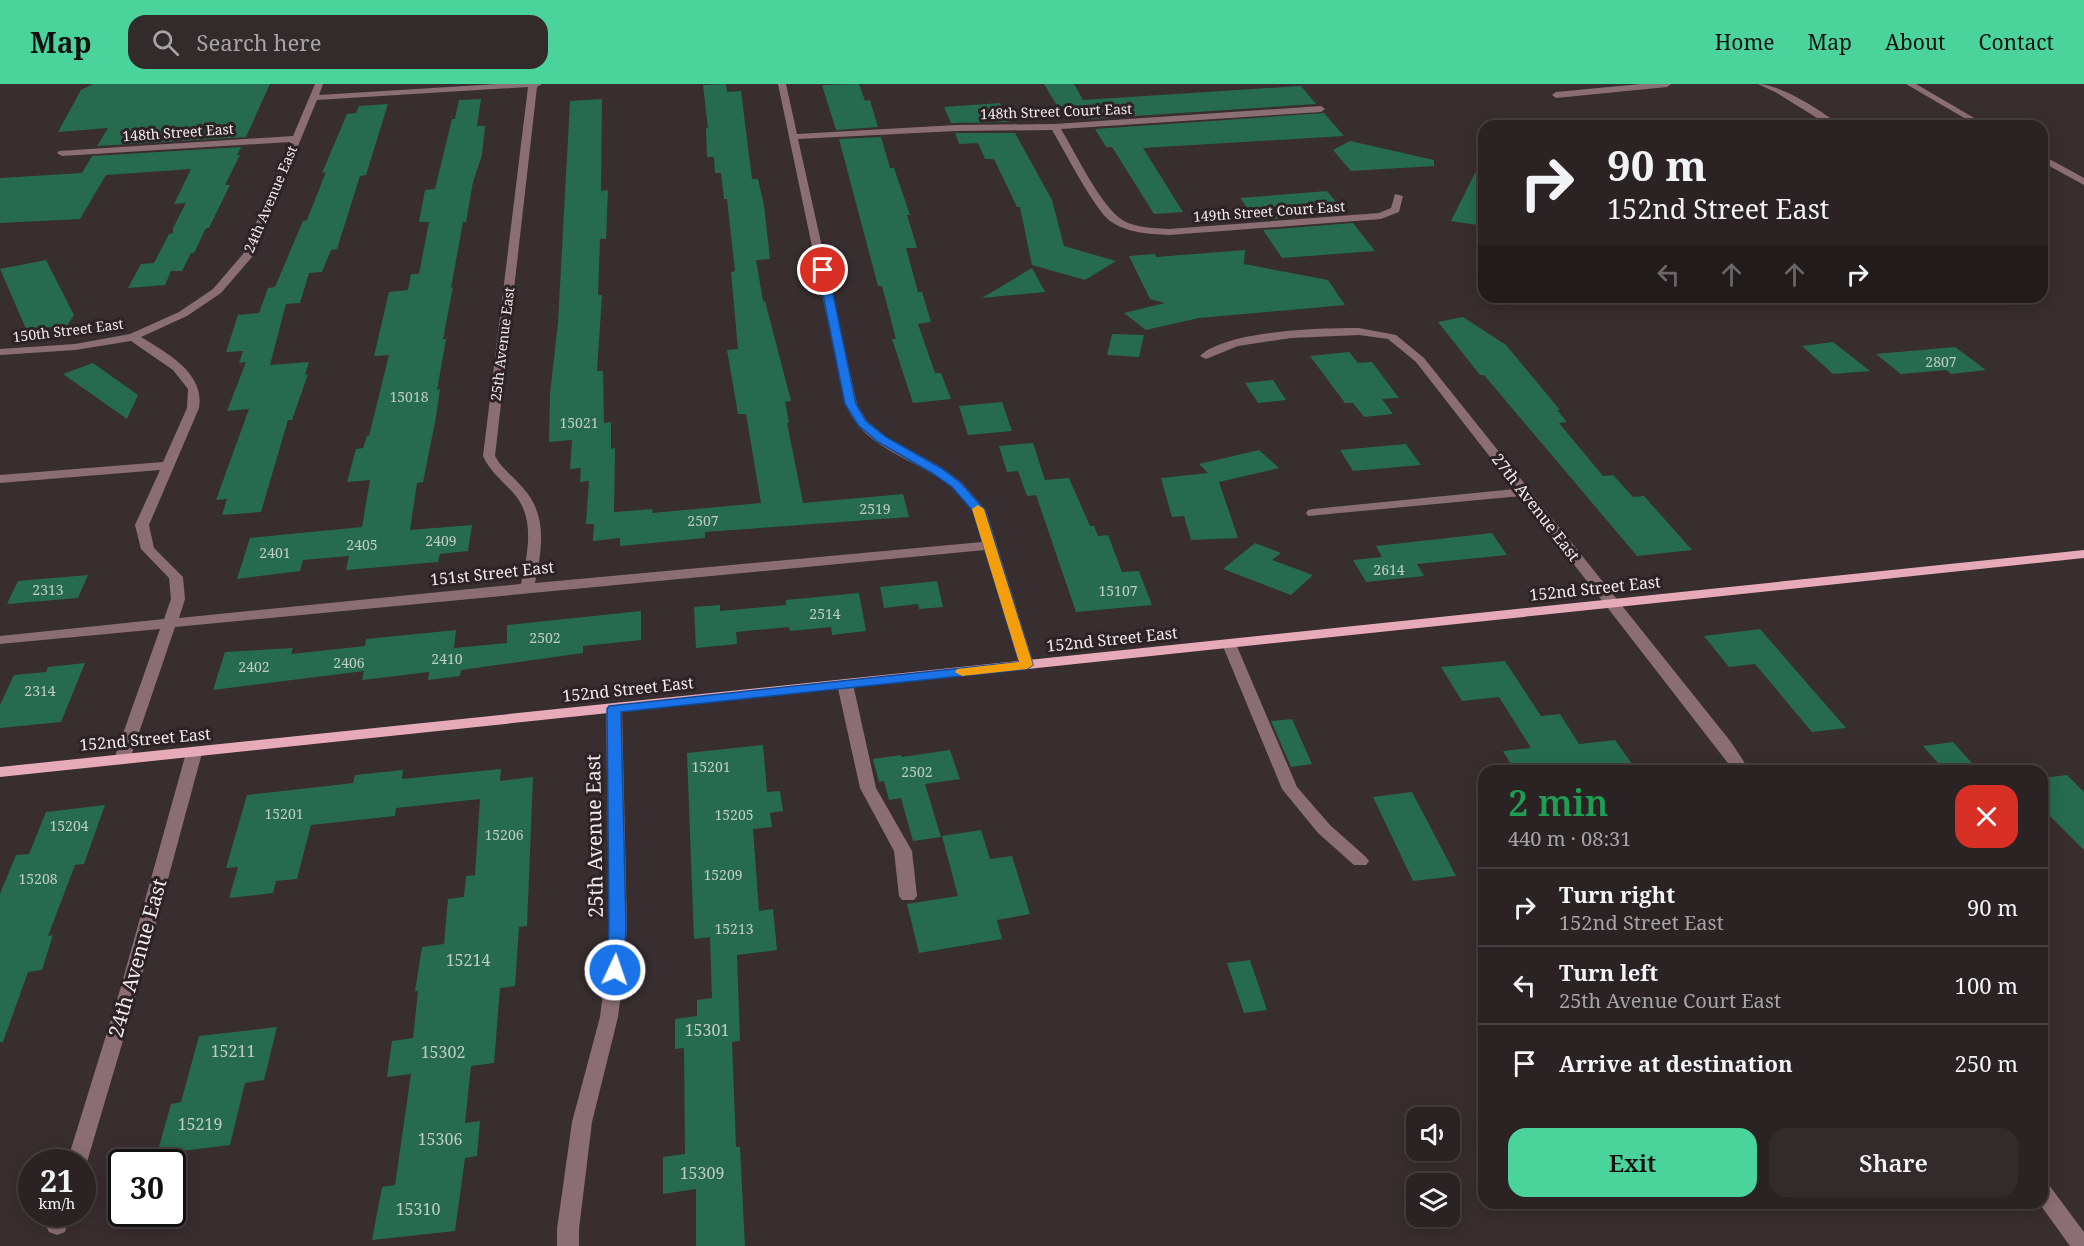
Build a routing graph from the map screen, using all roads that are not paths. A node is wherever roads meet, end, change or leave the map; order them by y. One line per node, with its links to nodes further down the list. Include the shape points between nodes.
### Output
1 (319, 84): 9 (street, 24th Avenue East)
2 (533, 84): 3 (street); 9 (street); 32 (street, 25th Avenue East, via 489,456 532,508 535,524)
3 (537, 84)
4 (782, 84): 14 (street)
5 (1667, 84): 8 (street)
6 (1762, 84): 11 (street)
7 (1910, 84): 12 (street)
8 (1556, 95)
9 (312, 98): 15 (street, 24th Avenue East)
10 (1321, 109): 13 (street, 148th Street Court East)
11 (1826, 120)
12 (1973, 120)
13 (1055, 127): 14 (street, 148th Street Court East); 21 (street, 149th Street Court East, via 1106,212 1138,230 1169,232 1381,216 1396,210)
14 (793, 137): 30 (street, via 851,404 862,423 882,440 956,485 979,510)
15 (295, 139): 16 (street, 148th Street East); 22 (street, 24th Avenue East, via 248,255 217,291)
16 (62, 153)
17 (2048, 162): 18 (street)
18 (2061, 170): 19 (street); 20 (street)
19 (2048, 171)
20 (2084, 182)
21 (1398, 196)
22 (172, 319): 23 (street, 150th Street East)
23 (133, 338): 24 (street, 150th Street East); 26 (street, via 170,363 194,389 193,408)
24 (0, 352)
25 (1206, 356): 28 (street, 27th Avenue East, via 1234,344 1271,338 1352,331 1390,336 1420,360)
26 (168, 465): 27 (street); 34 (street, via 142,525 142,540 176,577 178,599)
27 (0, 479)
28 (1526, 492): 29 (street); 33 (street, 27th Avenue East)
29 (1313, 513)
30 (988, 546): 32 (street, 151st Street East); 37 (street)
31 (2084, 554): 33 (main road, 152nd Street East)
32 (527, 588): 34 (street, 151st Street East)
33 (1612, 604): 36 (main road, 152nd Street East); 42 (street, 27th Avenue East)
34 (171, 623): 35 (street, 151st Street East); 41 (street)
35 (0, 640)
36 (1229, 645): 37 (main road, 152nd Street East); 44 (street, via 1290,789 1324,829)
37 (1027, 665): 38 (main road, 152nd Street East)
38 (845, 684): 39 (main road, 152nd Street East); 45 (street, via 868,788 903,851)
39 (614, 709): 40 (main road, 152nd Street East); 48 (street, 25th Avenue East, via 618,926 615,970 609,1017 582,1122)
40 (194, 753): 41 (main road, 152nd Street East); 46 (street, 24th Avenue East, via 129,990)
41 (122, 759): 43 (main road, 152nd Street East)
42 (1738, 765)
43 (0, 772)
44 (1359, 861)
45 (908, 896)
46 (80, 1149)
47 (2048, 1199): 49 (street)
48 (568, 1246)
49 (2082, 1246)

